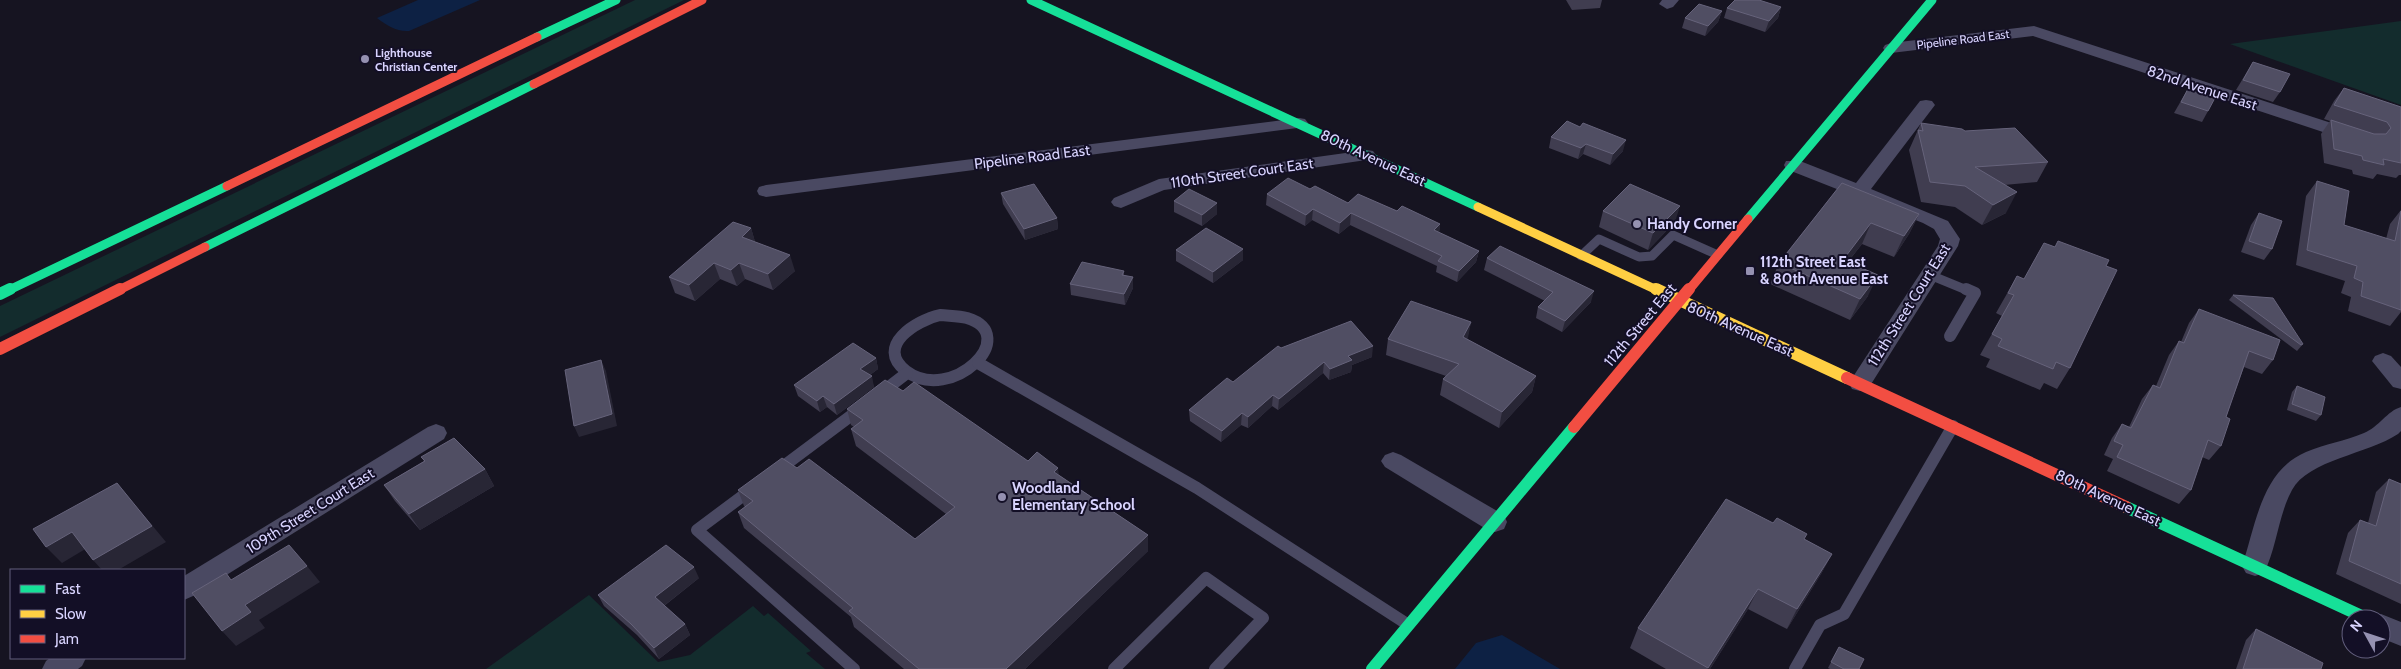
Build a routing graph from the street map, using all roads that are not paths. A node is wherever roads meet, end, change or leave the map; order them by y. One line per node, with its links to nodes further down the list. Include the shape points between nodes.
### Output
1 (616, 0): 18 (main road)
2 (702, 0): 21 (main road)
3 (1032, 0): 8 (main road, 80th Avenue East)
4 (1932, 0): 6 (main road, 112th Street East)
5 (2034, 31): 6 (street, Pipeline Road East); 9 (street, 82nd Avenue East)
6 (1891, 48): 11 (main road, 112th Street East)
7 (1926, 105): 13 (street)
8 (1299, 123): 10 (main road, 80th Avenue East); 12 (street, Pipeline Road East)
9 (2370, 142)
10 (1367, 155): 14 (street, 110th Street Court East, via 1185,180 1159,186); 16 (main road, 80th Avenue East)
11 (1793, 165): 13 (street, 112th Street Court East); 15 (main road, 112th Street East)
12 (766, 191)
13 (1860, 191): 17 (street, 112th Street Court East, via 1941,225 1950,239)
14 (1121, 202)
15 (1718, 255): 16 (lane, via 1673,235 1652,256 1639,257 1599,239); 19 (main road, 112th Street East)
16 (1581, 256): 19 (main road, 80th Avenue East)
17 (1930, 275): 20 (lane, via 1975,293); 26 (street, 112th Street Court East)
18 (0, 294)
19 (1679, 302): 26 (main road, 80th Avenue East); 31 (main road, 112th Street East)
20 (1950, 336)
21 (0, 349)
22 (2383, 361): 25 (street)
23 (978, 363): 24 (lane, via 952,378 936,380); 24 (lane, via 986,353 986,332 968,318 940,315 912,325 896,344 894,355); 35 (lane, via 1197,488)
24 (907, 373): 38 (lane, via 697,530)
25 (2401, 381)
26 (1860, 383): 28 (main road, 80th Avenue East)
27 (2401, 415): 32 (street, via 2392,427 2367,442 2326,454 2296,469 2285,480)
28 (1953, 426): 32 (main road, 80th Avenue East); 42 (lane, via 1844,614 1820,625)
29 (436, 433): 33 (street, 109th Street Court East)
30 (1393, 462): 31 (street)
31 (1495, 522): 35 (main road, 112th Street East)
32 (2255, 566): 34 (main road, 80th Avenue East)
33 (185, 588)
34 (2347, 609)
35 (1408, 625): 41 (main road, 112th Street East)
36 (71, 659): 37 (street)
37 (55, 669)
38 (854, 669)
39 (1114, 669): 40 (lane, via 1206,578 1263,618)
40 (1214, 669)
41 (1372, 669)
42 (1794, 669)

